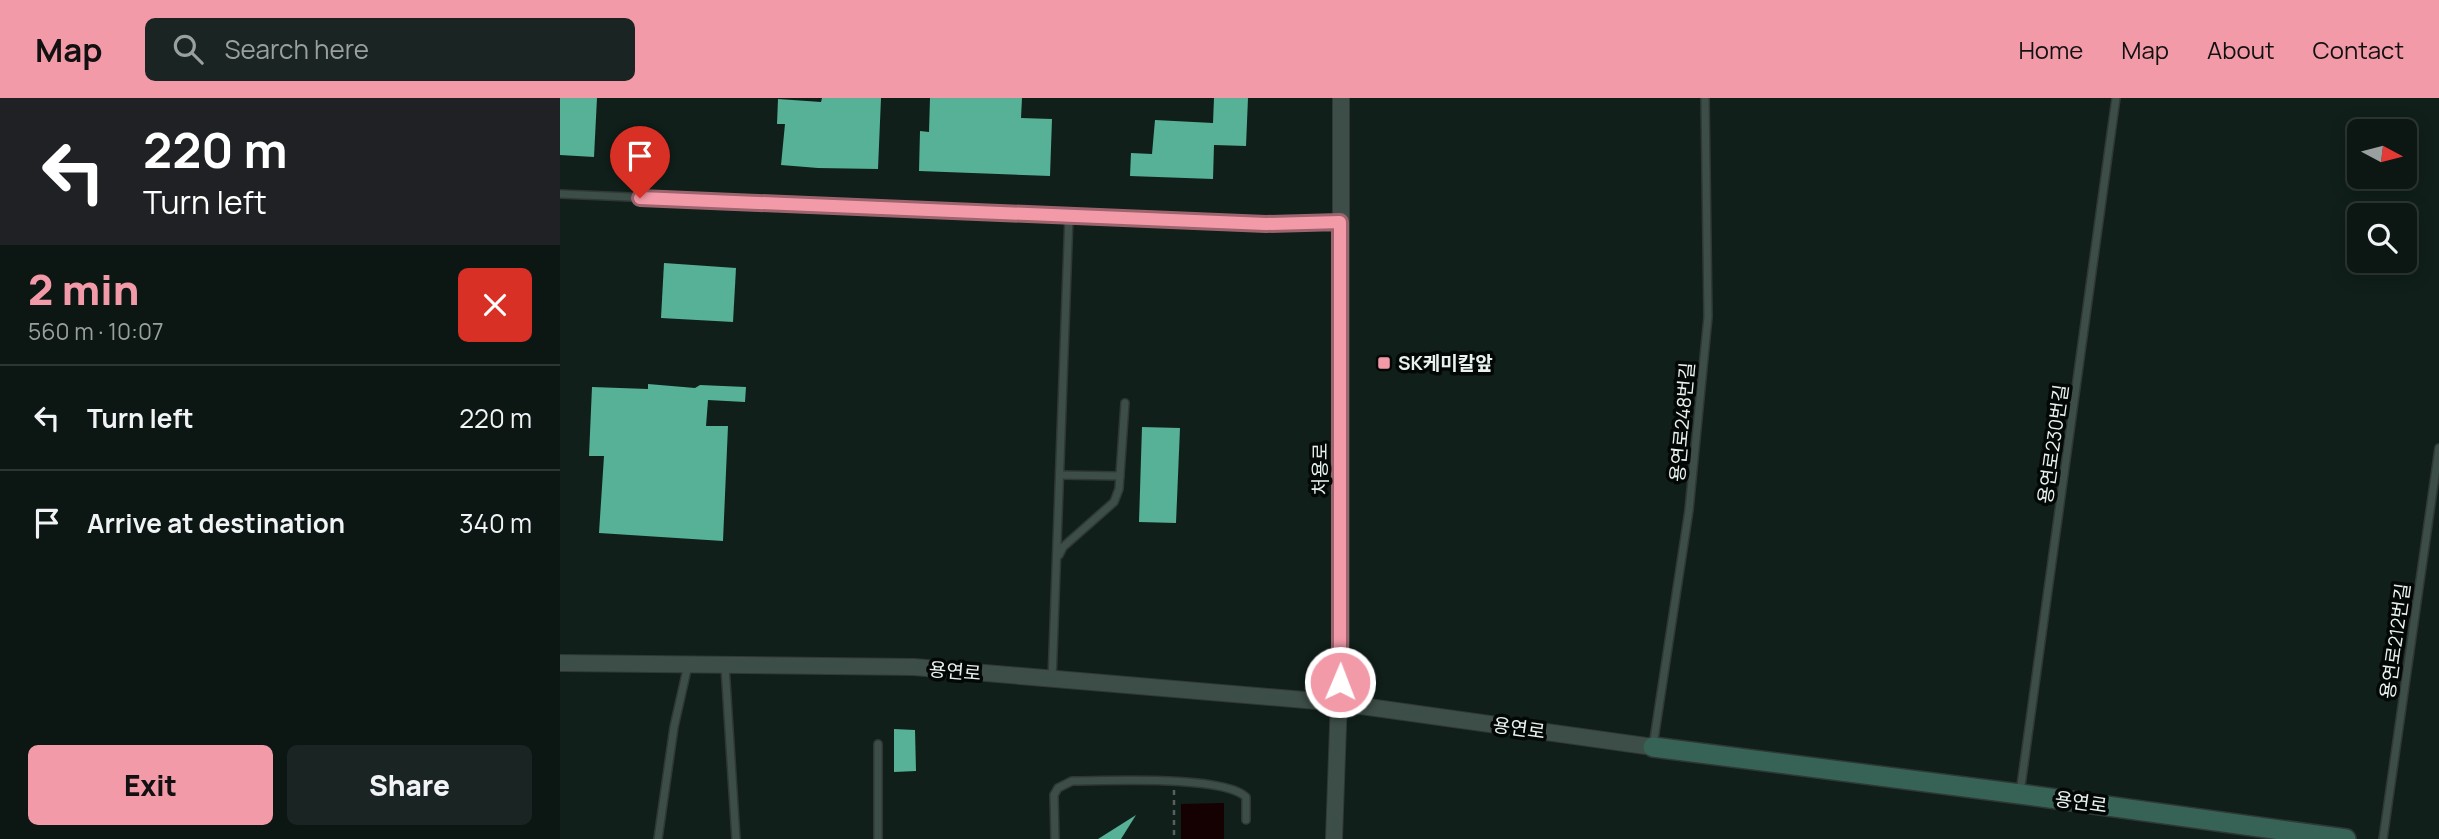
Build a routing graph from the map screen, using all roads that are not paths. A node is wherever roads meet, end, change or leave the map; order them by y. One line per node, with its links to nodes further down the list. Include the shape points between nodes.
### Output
1 (1341, 98): 6 (street, 처용로)
2 (1705, 98): 18 (lane, 용연로248번길, via 1708,317 1689,510)
3 (2116, 98): 19 (lane, 용연로230번길)
4 (560, 194): 5 (lane)
5 (1069, 216): 6 (lane, via 1266,224); 9 (lane)
6 (1340, 222): 16 (street, 처용로)
7 (1125, 403): 10 (lane)
8 (2439, 448): 27 (lane, 용연로212번길)
9 (1060, 475): 10 (lane); 11 (lane)
10 (1120, 475): 11 (lane, via 1114,502 1063,547)
11 (1057, 559): 15 (lane)
12 (560, 663): 13 (street, 용연로)
13 (688, 664): 14 (street, 용연로); 21 (lane)
14 (725, 665): 15 (street, 용연로, via 914,667); 22 (lane)
15 (1052, 681): 16 (street, 용연로)
16 (1340, 703): 18 (street, 용연로); 25 (street, 처용로)
17 (878, 744): 23 (lane)
18 (1653, 747): 19 (main road, 용연로)
19 (2020, 794): 26 (main road, 용연로)
20 (1246, 820): 24 (lane, via 1246,797 1213,784 1072,781 1063,783 1054,795)
21 (658, 839)
22 (736, 839)
23 (878, 839)
24 (1055, 839)
25 (1334, 839)
26 (2346, 839)
27 (2383, 839)

